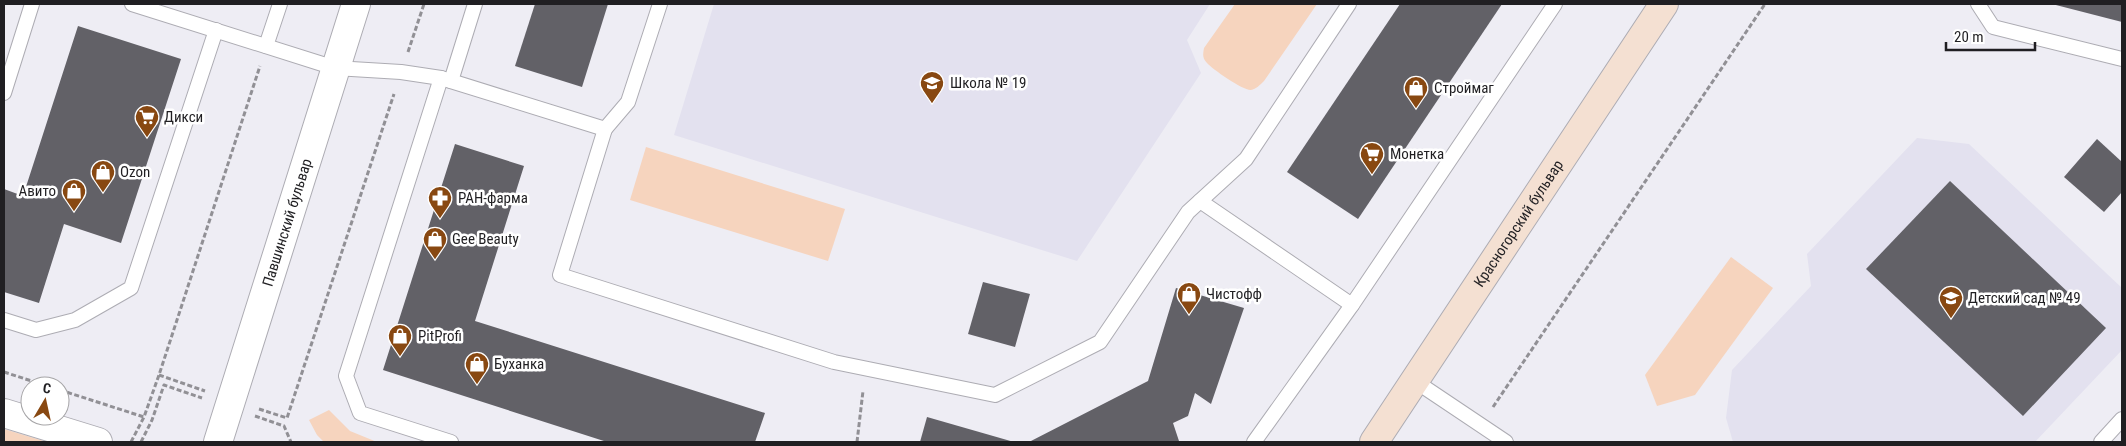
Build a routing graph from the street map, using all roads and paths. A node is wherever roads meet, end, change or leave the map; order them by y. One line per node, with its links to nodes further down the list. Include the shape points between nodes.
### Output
1 (32, 4): 19 (lane)
2 (132, 4): 13 (lane)
3 (280, 4): 14 (lane)
4 (356, 4): 16 (street, Павшинский бульвар)
5 (424, 4): 17 (path)
6 (475, 4): 18 (lane)
7 (660, 4): 20 (lane, via 628,102)
8 (1349, 4): 21 (lane, via 1246,159)
9 (1555, 4): 22 (lane)
10 (1664, 4): 28 (main road, Красногорский бульвар)
11 (1765, 4): 34 (path)
12 (1978, 4): 15 (lane, via 1993,27)
13 (216, 30): 14 (lane); 23 (lane, via 131,288 75,320 36,330)
14 (266, 46): 16 (lane); 26 (path)
15 (2122, 58)
16 (335, 68): 17 (lane); 30 (street, Павшинский бульвар)
17 (401, 72): 18 (lane); 30 (path, via 287,418)
18 (446, 80): 20 (lane); 38 (lane, via 346,376 360,413)
19 (4, 92)
20 (605, 129): 24 (lane, via 560,274 834,362)
21 (1200, 201): 22 (lane); 24 (lane, via 1188,212 1100,342 995,395)
22 (1352, 305): 40 (lane)
23 (4, 320)
24 (865, 368): 39 (path)
25 (4, 372): 27 (path)
26 (159, 375): 30 (path); 32 (path)
27 (20, 377)
28 (1415, 380): 34 (lane); 41 (main road, Красногорский бульвар)
29 (70, 393): 32 (path)
30 (231, 399): 37 (street, Павшинский бульвар)
31 (4, 413): 35 (street)
32 (144, 417): 36 (path)
33 (2122, 419): 43 (lane)
34 (1481, 425): 42 (lane)
35 (98, 442)
36 (132, 442)
37 (218, 442)
38 (451, 442)
39 (858, 442)
40 (1254, 442)
41 (1374, 442)
42 (1506, 442)
43 (2101, 442)

